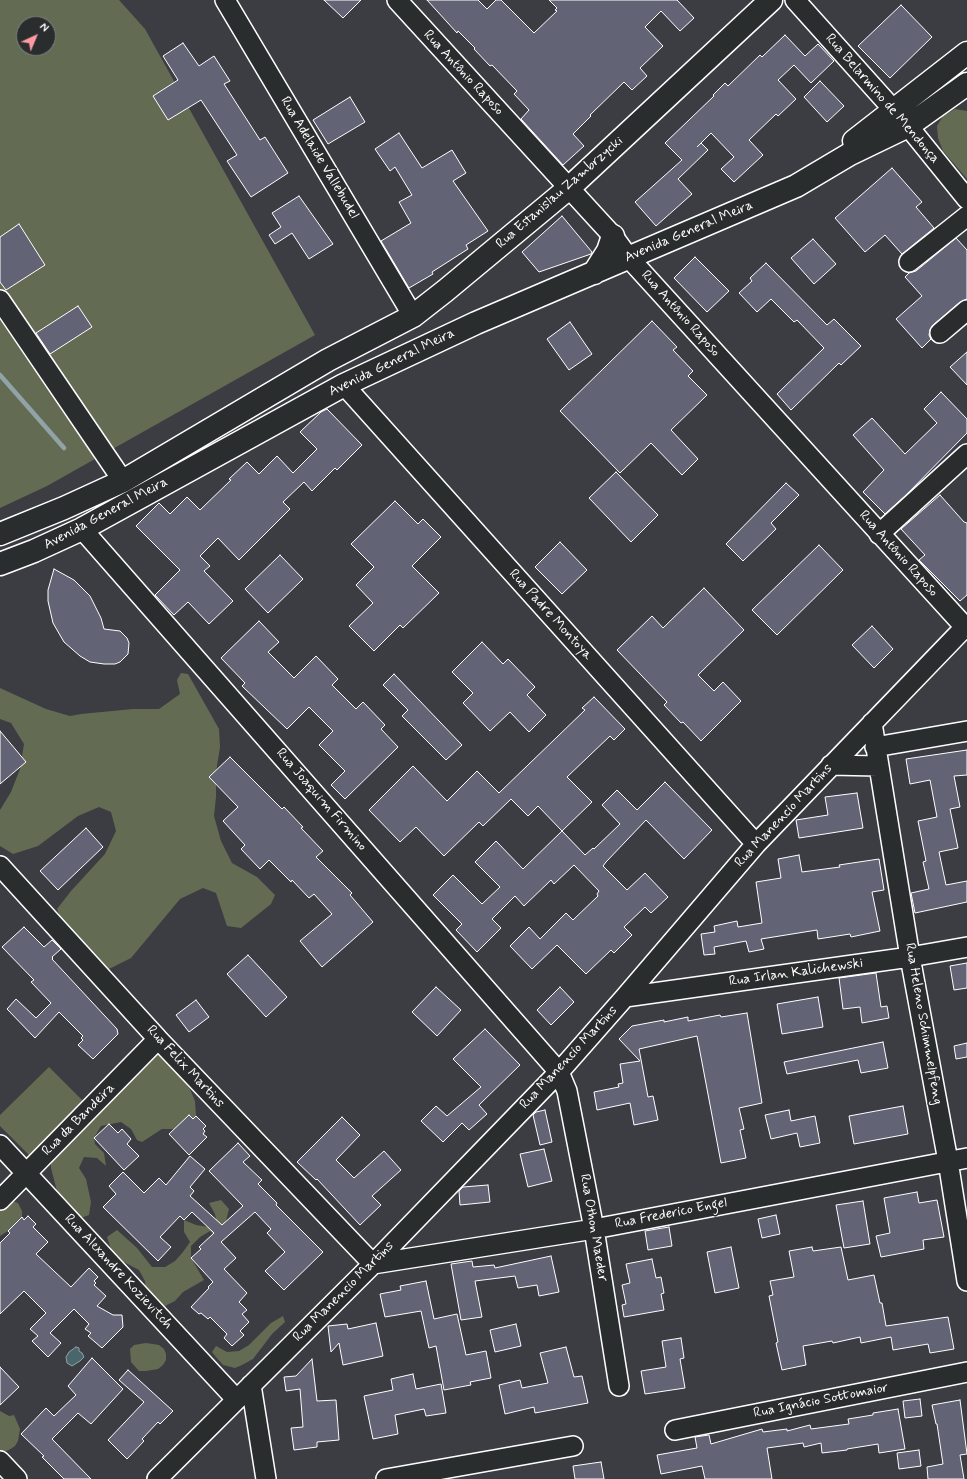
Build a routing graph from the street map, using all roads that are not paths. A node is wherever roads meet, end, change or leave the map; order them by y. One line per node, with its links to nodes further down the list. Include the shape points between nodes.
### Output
1 (225, 0): 17 (street, Rua Adelaide Vallebudel)
2 (397, 0): 8 (street, Rua Antônio Raposo)
3 (771, 0): 8 (main road, Rua Estanislau Zambrzycki)
4 (795, 0): 7 (street, Rua Belarmino de Mendonça)
5 (967, 53): 7 (main road, Avenida General Meira)
6 (967, 84): 7 (main road, Avenida General Meira)
7 (901, 119): 9 (street, Rua Belarmino de Mendonça); 12 (main road, Avenida General Meira, via 850,154 796,186)
8 (569, 188): 11 (street, Rua Antônio Raposo); 17 (main road, Rua Estanislau Zambrzycki)
9 (967, 199)
10 (967, 216): 13 (street)
11 (613, 236): 12 (street, Rua Antônio Raposo); 14 (main road, via 608,251)
12 (629, 258): 14 (main road, Avenida General Meira); 25 (street, Rua Antônio Raposo)
13 (909, 262)
14 (594, 273): 20 (main road, Avenida General Meira, via 476,323)
15 (0, 300): 22 (street)
16 (967, 310): 18 (street)
17 (413, 316): 19 (main road, Rua Estanislau Zambrzycki)
18 (940, 333)
19 (328, 360): 20 (main road); 22 (main road, Avenida General Meira)
20 (344, 385): 23 (main road, Avenida General Meira); 33 (street, Rua Padre Montoya)
21 (967, 454): 25 (street)
22 (122, 481): 24 (main road, Avenida General Meira)
23 (82, 529): 26 (main road, Avenida General Meira); 39 (street, Rua Joaquim Firmino)
24 (0, 534)
25 (879, 534): 27 (street, Rua Antônio Raposo)
26 (0, 564)
27 (966, 626): 28 (street, Rua Manencio Martins)
28 (872, 723): 30 (street, Rua Heleno Schimmelpfeng); 31 (street, Rua Manencio Martins)
29 (967, 731): 30 (street)
30 (875, 747): 32 (street, Rua Heleno Schimmelpfeng)
31 (831, 765): 32 (street); 33 (street, Rua Manencio Martins)
32 (878, 766): 36 (street, Rua Heleno Schimmelpfeng)
33 (756, 844): 37 (street, Rua Manencio Martins)
34 (0, 866): 38 (street, Rua Felix Martins)
35 (967, 947): 36 (street, Rua Irlan Kalichewski)
36 (910, 957): 37 (street, Rua Irlan Kalichewski); 42 (street, Rua Heleno Schimmelpfeng)
37 (625, 997): 39 (street, Rua Manencio Martins)
38 (158, 1039): 43 (street, Rua da Bandeira); 46 (street, Rua Felix Martins)
39 (559, 1072): 45 (street, Rua Othon Maeder, via 567,1091); 46 (street, Rua Manencio Martins)
40 (0, 1145): 43 (street, Rua Alexandre Kozievitch)
41 (967, 1158): 42 (street, Rua Frederico Engel)
42 (948, 1161): 45 (street, Rua Frederico Engel); 47 (street, Rua Heleno Schimmelpfeng)
43 (27, 1173): 44 (street, Rua da Bandeira); 51 (street, Rua Alexandre Kozievitch)
44 (0, 1200)
45 (594, 1229): 46 (street, Rua Frederico Engel); 50 (street, Rua Othon Maeder)
46 (373, 1264): 49 (street, Rua Manencio Martins)
47 (967, 1281)
48 (967, 1372): 52 (street, Rua Ignácio Sottomaior)
49 (251, 1385): 51 (street, Rua Manencio Martins); 57 (street)
50 (620, 1386)
51 (236, 1399): 56 (street, Rua Manencio Martins)
52 (675, 1430)
53 (573, 1446): 58 (street)
54 (0, 1461): 55 (street)
55 (17, 1479)
56 (157, 1479)
57 (266, 1479)
58 (386, 1479)

